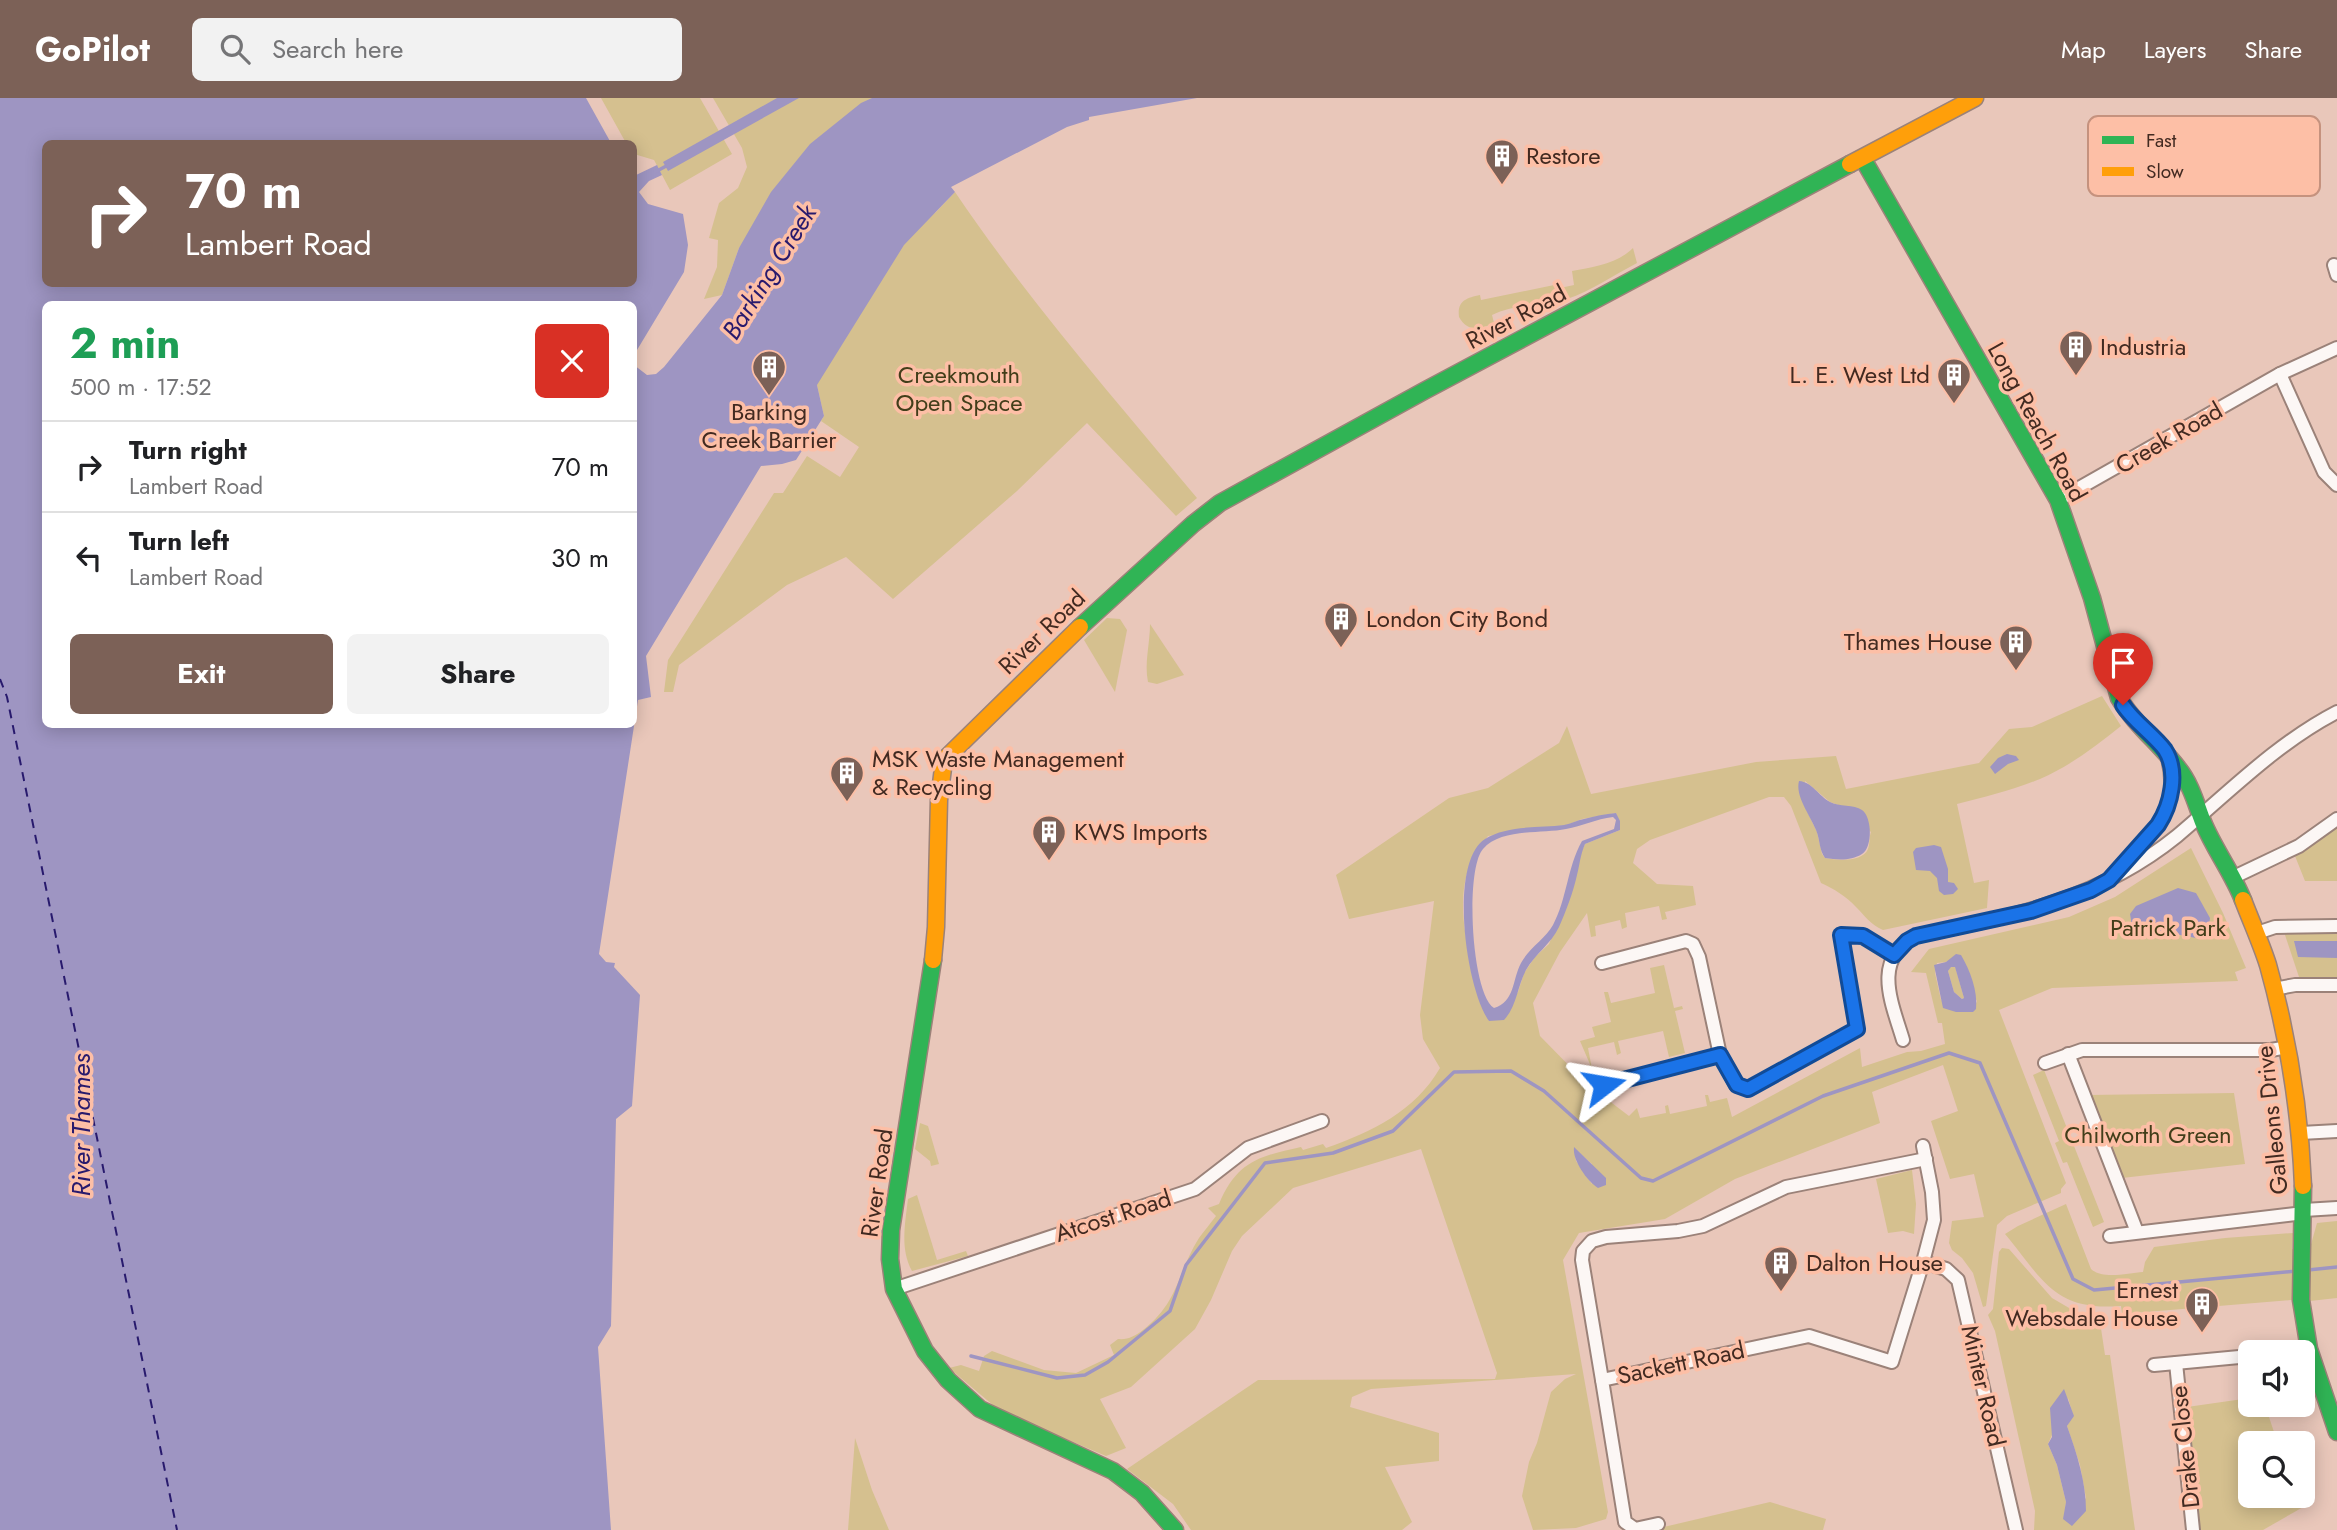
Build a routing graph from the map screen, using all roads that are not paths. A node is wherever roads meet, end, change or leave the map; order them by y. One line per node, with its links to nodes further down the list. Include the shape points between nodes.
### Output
1 (1975, 98): 2 (street, River Road)
2 (1863, 159): 6 (street, Long Reach Road); 33 (street, River Road, via 1220,503 1106,602 944,760 930,985 891,1230)
3 (2337, 348): 4 (street, Creek Road)
4 (2280, 374): 5 (street, via 2324,472); 6 (street, Creek Road)
5 (2337, 485)
6 (2058, 500): 8 (street, Long Reach Road, via 2097,611 2119,698)
7 (2337, 712): 9 (street)
8 (2166, 752): 9 (street, Long Reach Road, via 2180,770); 12 (street, via 2172,785 2165,814)
9 (2200, 815): 11 (street, Galleons Drive); 12 (street)
10 (2337, 819): 11 (street, via 2299,846)
11 (2234, 877): 14 (street, Galleons Drive)
12 (2109, 880): 15 (street, via 2051,905 1916,936)
13 (2337, 926): 14 (street, via 2276,927)
14 (2257, 933): 18 (street, Galleons Drive)
15 (1894, 955): 19 (street, via 1889,968 1891,998); 21 (street, via 1863,936 1841,935 1857,1029 1748,1089 1737,1085)
16 (1602, 962): 21 (street, via 1686,941 1693,944)
17 (2337, 985): 18 (street)
18 (2274, 989): 20 (street, Galleons Drive)
19 (1903, 1040)
20 (2288, 1047): 22 (street, via 2082,1049); 27 (street, Galleons Drive)
21 (1720, 1055): 24 (street, via 1625,1087)
22 (2068, 1055): 23 (street); 30 (street)
23 (2045, 1063)
24 (1604, 1085)
25 (1321, 1121): 33 (street, Atcost Road, via 1248,1148 1195,1189)
26 (2337, 1131): 27 (street)
27 (2301, 1133): 29 (street, Galleons Drive)
28 (2337, 1208): 29 (street)
29 (2304, 1211): 30 (street); 34 (street, Galleons Drive, via 2301,1300)
30 (2137, 1232): 31 (street)
31 (2110, 1236)
32 (1923, 1262): 39 (street, Sackett Road, via 1892,1362 1809,1336); 39 (street, via 1934,1210 1924,1152 1786,1187 1703,1226 1592,1241 1582,1260); 43 (street, Minter Road, via 1946,1269 1958,1280)
33 (894, 1289): 42 (street, River Road, via 925,1351 980,1409 1113,1471 1142,1493)
34 (2308, 1340)
35 (2238, 1357): 36 (street)
36 (2176, 1363): 37 (street); 44 (street, Drake Close)
37 (2154, 1366)
38 (2315, 1367): 40 (street, Galleons Drive)
39 (1602, 1380): 41 (street, Sackett Road, via 1625,1522 1635,1529)
40 (2336, 1430)
41 (1658, 1524)
42 (1175, 1530)
43 (2016, 1530)
44 (2193, 1530)

